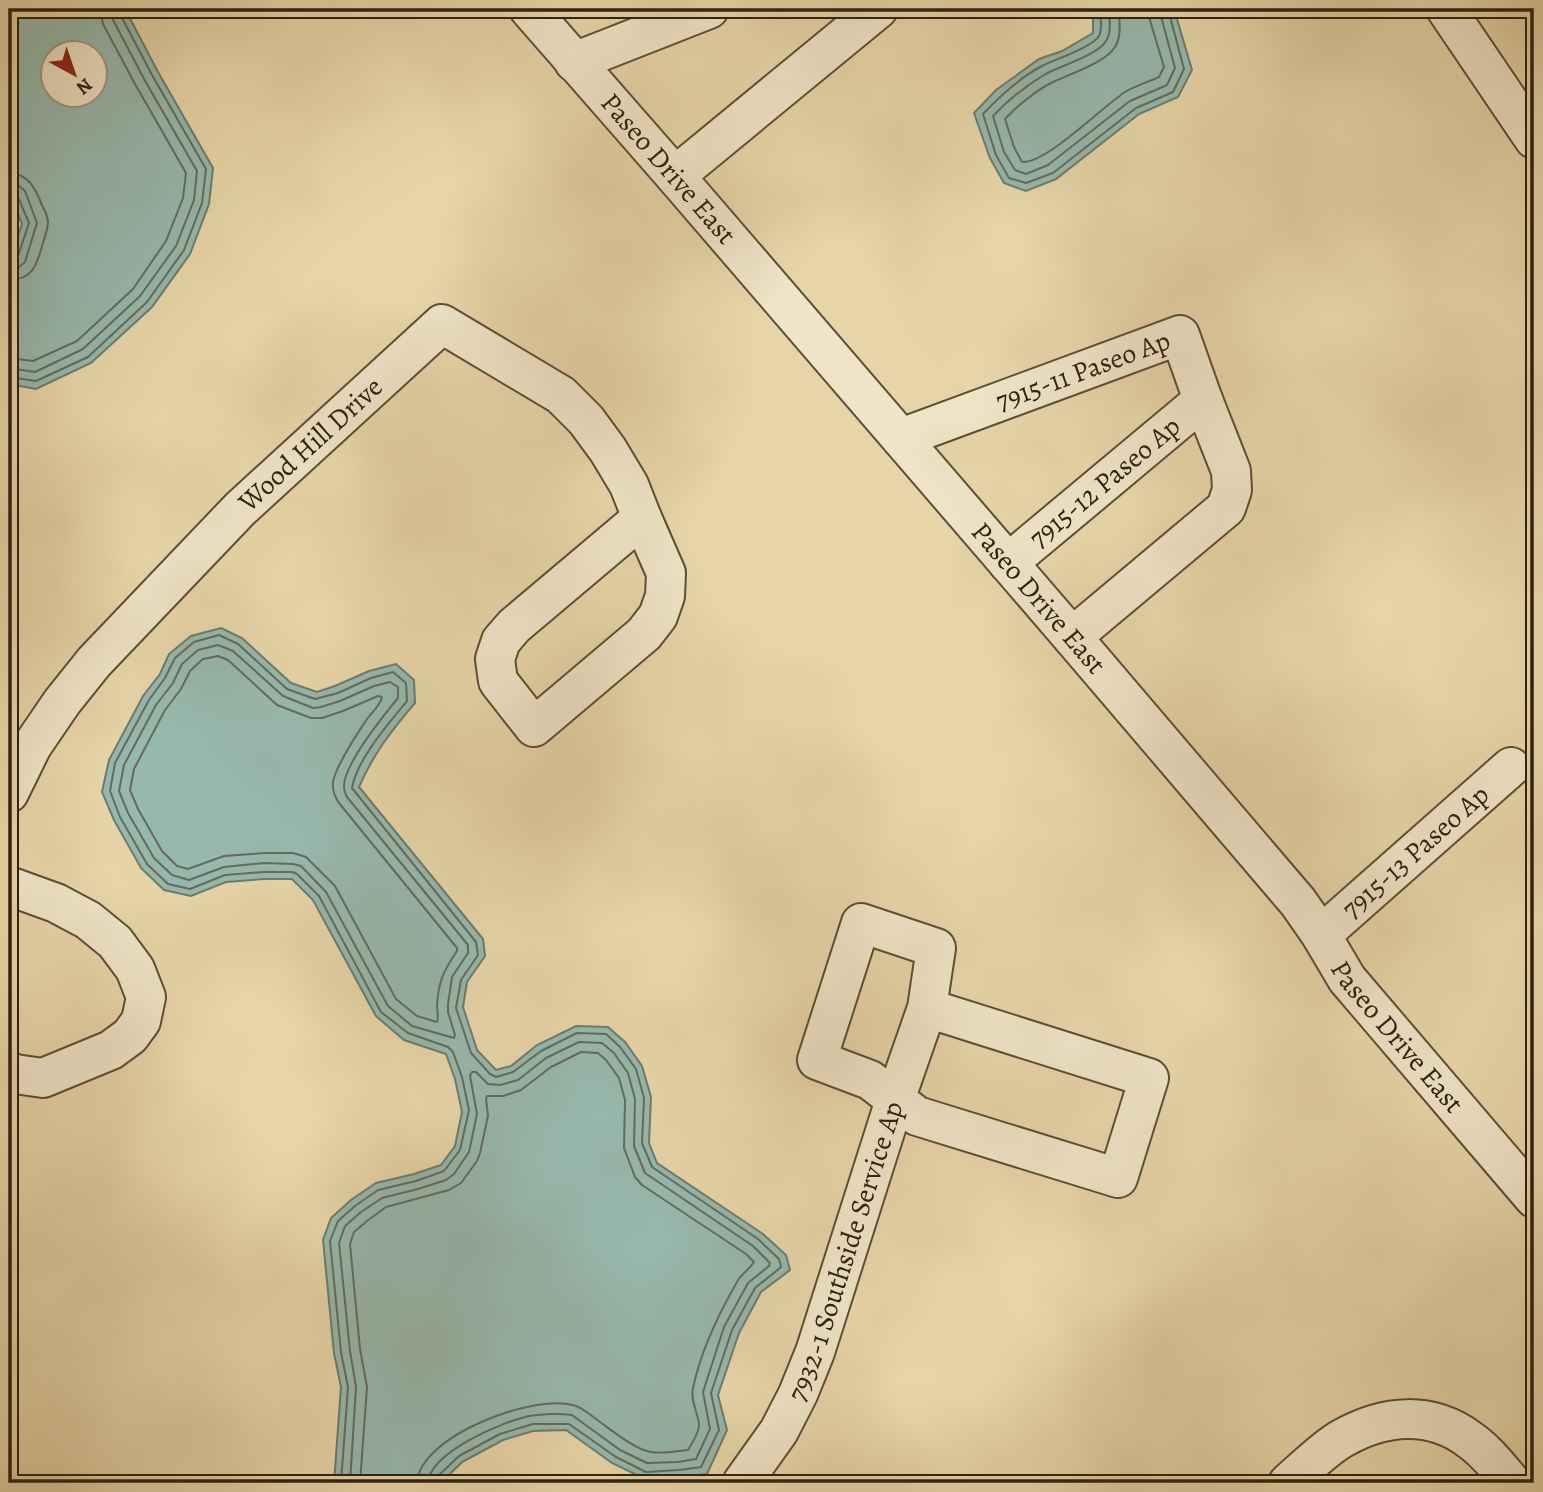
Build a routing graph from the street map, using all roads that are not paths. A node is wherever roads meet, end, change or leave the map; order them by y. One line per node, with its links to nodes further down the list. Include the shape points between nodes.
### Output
1 (528, 9): 5 (street, Paseo Drive East)
2 (709, 9): 5 (street)
3 (878, 9): 7 (street)
4 (1446, 9): 6 (street)
5 (574, 62): 7 (street, Paseo Drive East)
6 (1534, 139)
7 (675, 176): 9 (street, Paseo Drive East)
8 (1203, 400): 9 (street, 7915-11 Paseo Ap, via 1180,335); 11 (street, 7915-12 Paseo Ap); 12 (street, 7915-11 Paseo Ap, via 1231,471 1232,491 1226,508)
9 (901, 438): 11 (street, Paseo Drive East)
10 (642, 518): 10 (street, via 666,573 658,616 644,634 534,727 498,681 495,659 501,642); 14 (street, Wood Hill Drive, via 608,450 561,395 442,324 240,509 94,663 32,746)
11 (1008, 563): 12 (street, Paseo Drive East)
12 (1072, 637): 16 (street, Paseo Drive East, via 1298,902)
13 (1511, 767): 16 (street, 7915-13 Paseo Ap)
14 (9, 793)
15 (9, 886): 18 (street, via 88,920 115,942 135,969 146,997 141,1021 111,1050 43,1078)
16 (1321, 935): 20 (street, Paseo Drive East, via 1347,979)
17 (927, 1008): 19 (street, 7932-1 Southside Service Ap); 19 (street, 7932-1 Southside Service Ap, via 936,948 861,923 817,1060 870,1080); 19 (street, via 1149,1078 1118,1178 916,1116)
18 (9, 1071)
19 (895, 1100): 21 (street, 7932-1 Southside Service Ap, via 811,1363 779,1431)
20 (1530, 1183)
21 (741, 1483)
22 (1288, 1483): 23 (street, via 1340,1439 1402,1418 1448,1426 1472,1440)
23 (1511, 1483)

